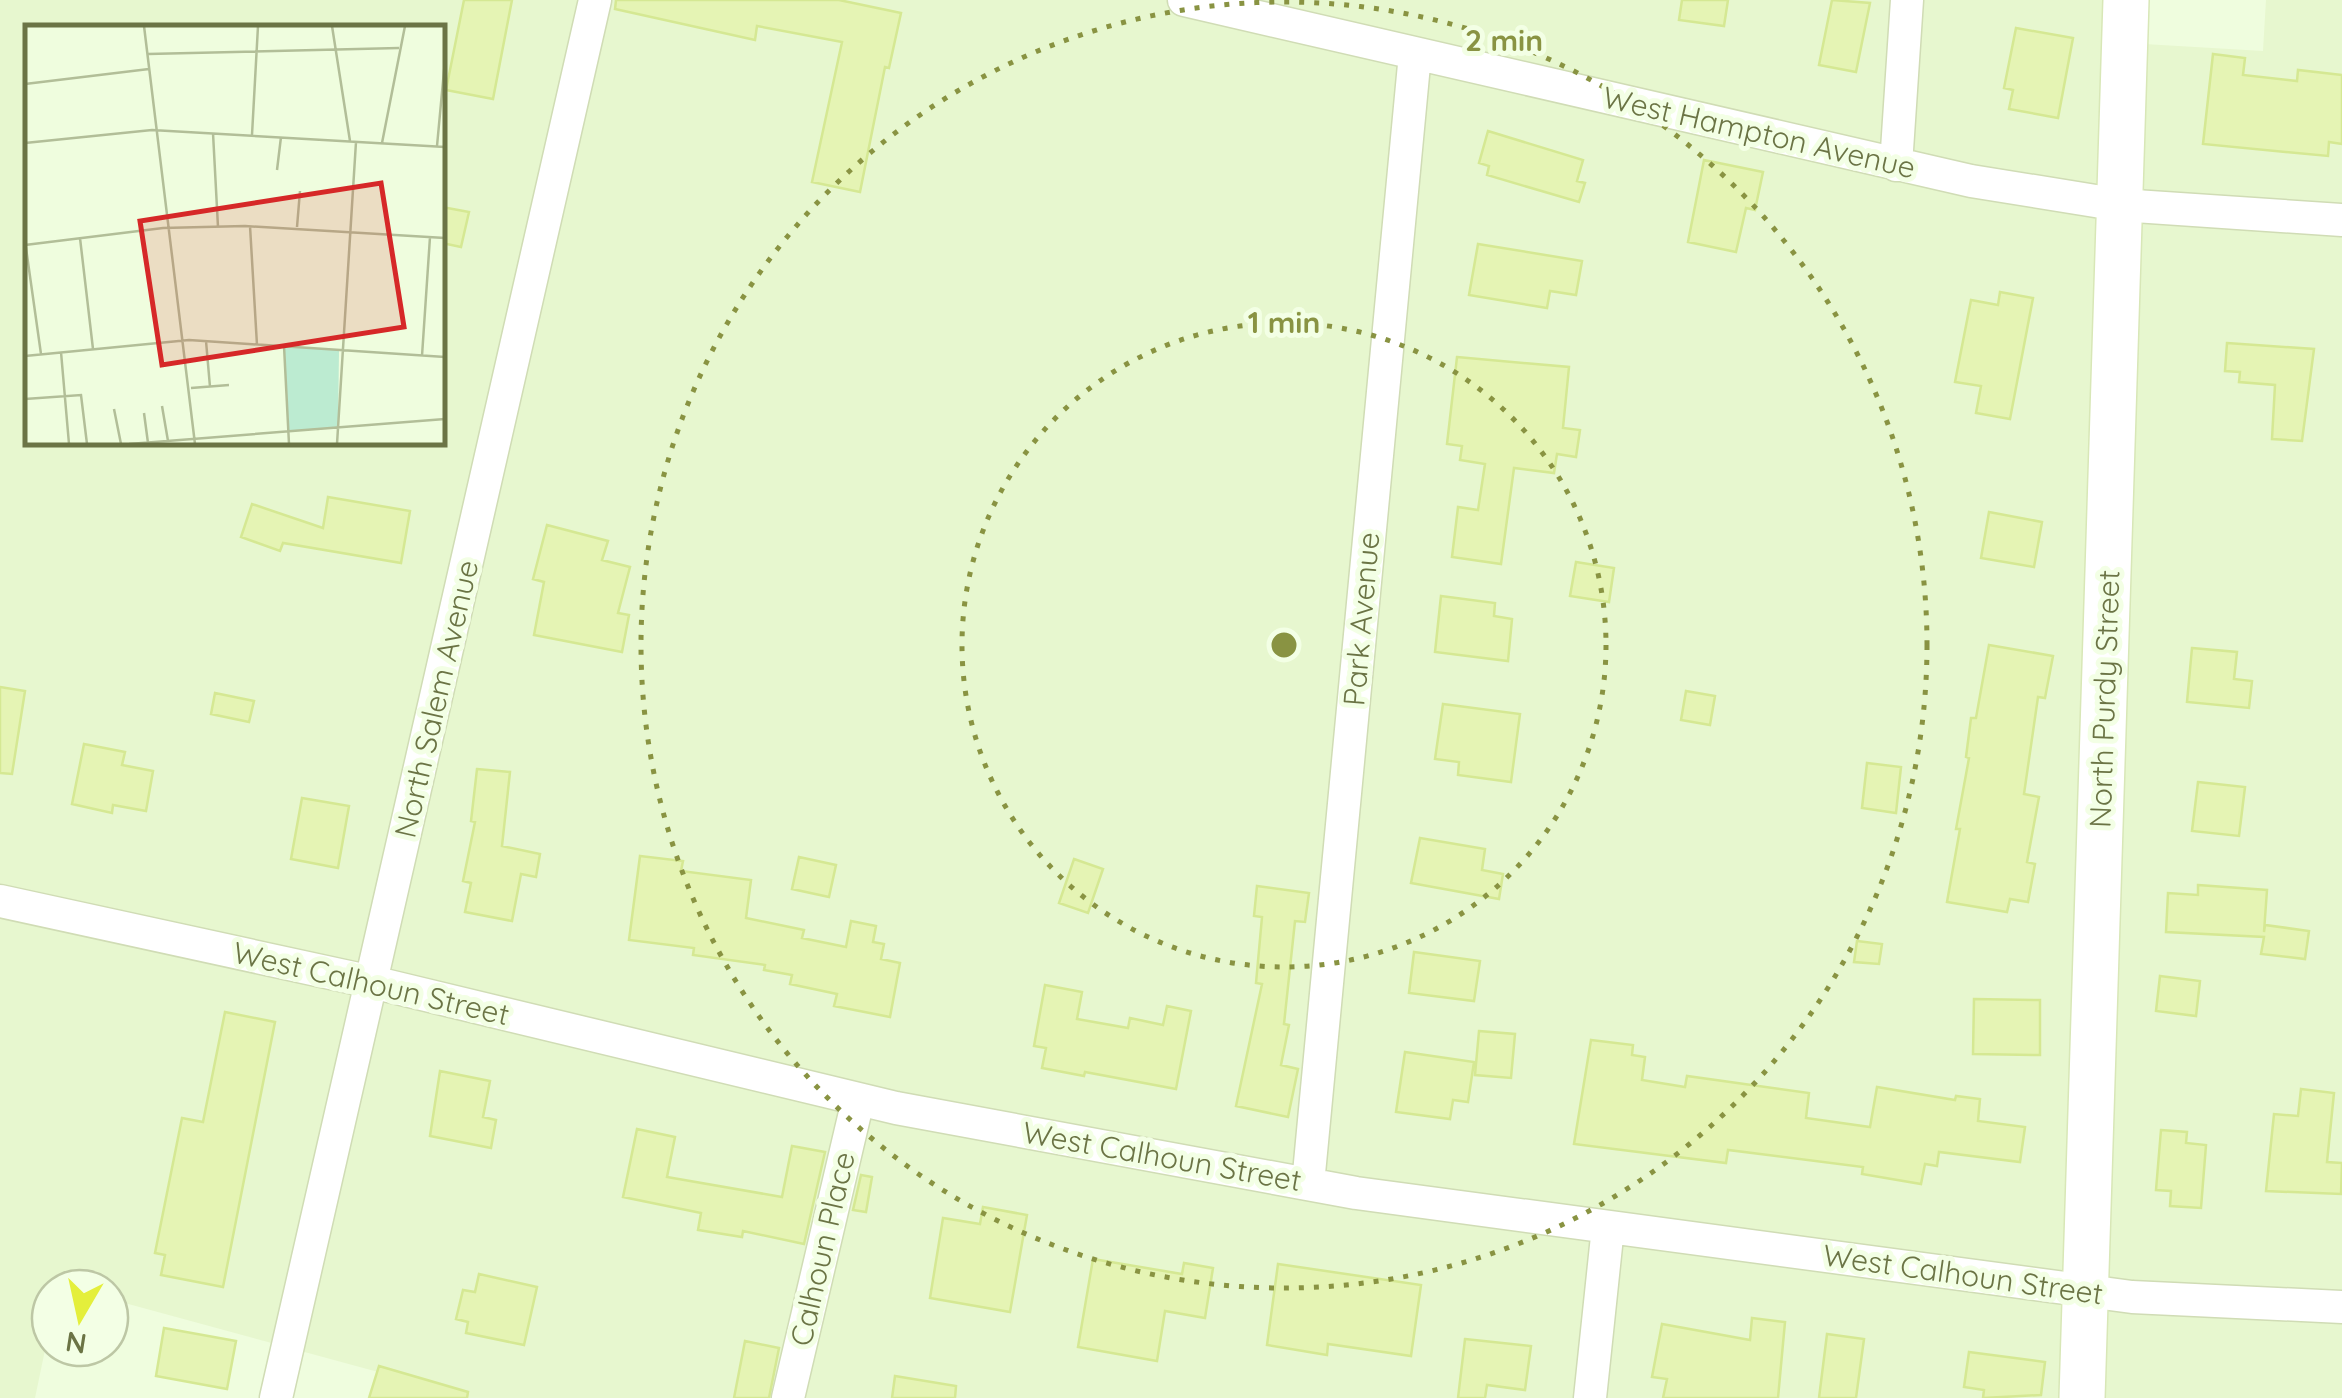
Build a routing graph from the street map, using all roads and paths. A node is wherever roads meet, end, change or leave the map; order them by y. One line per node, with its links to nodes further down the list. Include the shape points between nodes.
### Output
1 (595, 0): 10 (street, North Salem Avenue)
2 (1184, 0): 5 (street, West Hampton Avenue)
3 (1907, 0): 6 (street)
4 (2126, 0): 7 (street, North Purdy Street)
5 (1416, 54): 6 (street, West Hampton Avenue); 12 (street, Park Avenue)
6 (1896, 165): 7 (street, West Hampton Avenue)
7 (2120, 205): 8 (street, West Hampton Avenue); 14 (street, North Purdy Street)
8 (2342, 220)
9 (0, 901): 10 (street, West Calhoun Street)
10 (372, 982): 11 (street, West Calhoun Street); 16 (street, North Salem Avenue)
11 (858, 1100): 12 (street, West Calhoun Street); 17 (street, Calhoun Place)
12 (1308, 1184): 13 (street, West Calhoun Street)
13 (1608, 1227): 14 (street, West Calhoun Street); 18 (street)
14 (2086, 1290): 15 (street, West Calhoun Street); 19 (street, North Purdy Street)
15 (2342, 1307)
16 (276, 1398)
17 (788, 1398)
18 (1590, 1398)
19 (2082, 1398)

